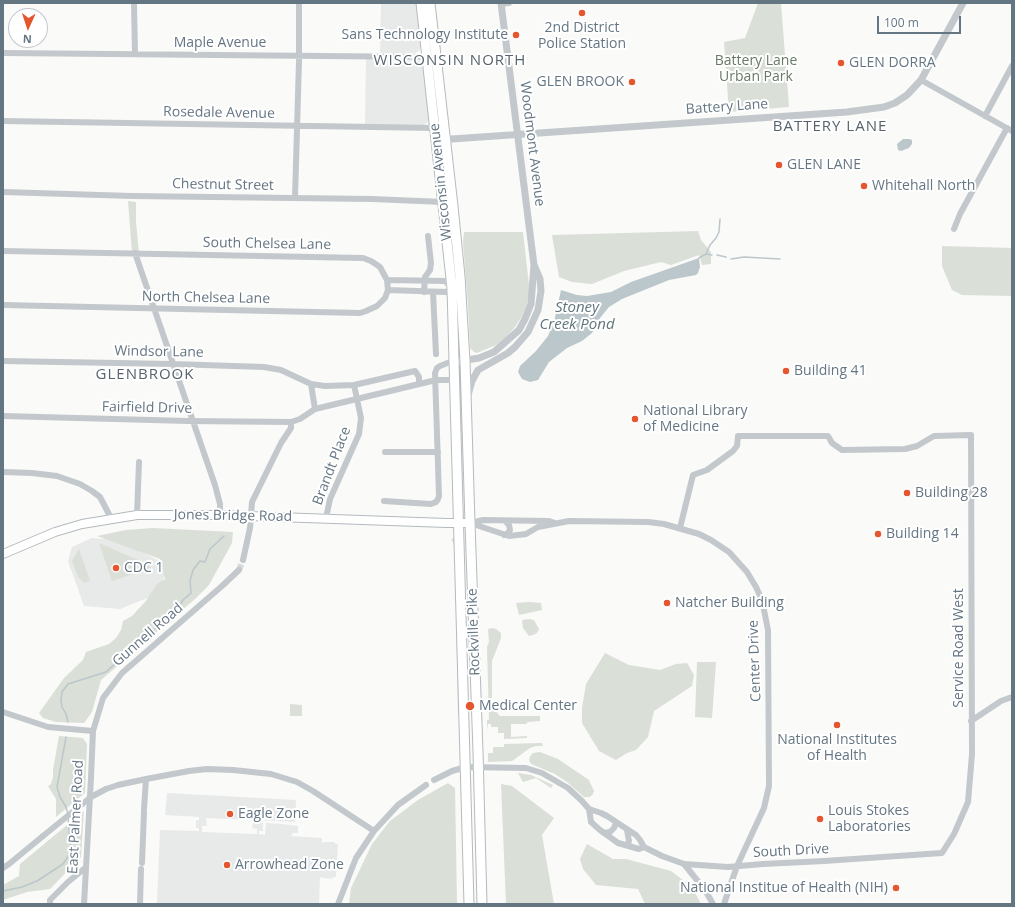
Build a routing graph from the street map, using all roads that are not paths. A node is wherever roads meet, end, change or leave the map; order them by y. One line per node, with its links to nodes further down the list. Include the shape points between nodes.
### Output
1 (134, 3): 8 (street)
2 (299, 3): 9 (street)
3 (421, 3): 10 (main road, Wisconsin Avenue)
4 (430, 3): 11 (main road, Wisconsin Avenue)
5 (504, 3): 19 (street, Woodmont Avenue)
6 (963, 3): 13 (street, Battery Lane)
7 (3, 53): 8 (street, Maple Avenue)
8 (135, 54): 9 (street, Maple Avenue)
9 (299, 55): 10 (street, Maple Avenue); 16 (street)
10 (426, 56): 11 (street, Maple Avenue); 17 (main road, Wisconsin Avenue)
11 (436, 57): 20 (main road, Wisconsin Avenue)
12 (1012, 66): 14 (street)
13 (921, 80): 14 (street); 19 (street, Battery Lane, via 895,103 873,109)
14 (985, 116): 18 (street)
15 (3, 120): 16 (street, Rosedale Avenue)
16 (297, 126): 17 (street, Rosedale Avenue); 22 (street)
17 (435, 128): 20 (main road, Wisconsin Avenue)
18 (1009, 130): 25 (street, via 960,214)
19 (518, 134): 20 (street, Battery Lane); 29 (street, Woodmont Avenue)
20 (441, 140): 23 (main road, Wisconsin Avenue); 24 (main road, Wisconsin Avenue)
21 (3, 192): 22 (street, Chestnut Street)
22 (296, 198): 23 (street, Chestnut Street)
23 (443, 202): 24 (main road); 32 (main road, Wisconsin Avenue)
24 (453, 202): 32 (main road, Wisconsin Avenue)
25 (954, 229)
26 (428, 236): 31 (street, via 431,263)
27 (3, 251): 28 (street, South Chelsea Lane)
28 (135, 254): 30 (street, South Chelsea Lane, via 362,258 380,267); 37 (street)
29 (534, 265): 40 (street, Woodmont Avenue, via 531,304 519,330 494,352); 49 (street, Woodmont Avenue, via 541,286 534,321 515,347 478,370)
30 (387, 280): 31 (street); 33 (street)
31 (424, 281): 32 (street, via 445,281); 34 (street)
32 (457, 288): 35 (street, via 446,292); 40 (main road, Wisconsin Avenue); 41 (main road, Wisconsin Avenue)
33 (388, 290): 34 (street); 37 (street, North Chelsea Lane, via 377,306 360,312)
34 (424, 292): 35 (street)
35 (433, 292): 38 (street)
36 (3, 305): 37 (street, North Chelsea Lane)
37 (154, 309): 42 (street)
38 (436, 354)
39 (3, 361): 42 (street, Windsor Lane)
40 (465, 361): 41 (street, Woodmont Avenue); 49 (main road, Rockville Pike)
41 (455, 362): 43 (street, via 437,368); 44 (main road, Rockville Pike)
42 (173, 364): 45 (street, Windsor Lane, via 270,368 293,374); 52 (street)
43 (436, 380): 44 (street); 46 (street); 55 (street)
44 (456, 380): 66 (main road, Rockville Pike)
45 (311, 384): 47 (street, Windsor Lane); 50 (street)
46 (419, 384): 47 (street, Windsor Lane, via 418,374 411,371); 48 (street)
47 (354, 385): 48 (street)
48 (358, 399): 50 (street); 63 (street, Brandt Place, via 361,418 359,434 330,499)
49 (466, 404): 67 (main road, Rockville Pike)
50 (315, 409): 53 (street, via 300,420)
51 (3, 416): 52 (street, Fairfield Drive)
52 (193, 421): 53 (street, Fairfield Drive); 60 (street, via 218,497)
53 (291, 422): 61 (street, via 291,428 252,502)
54 (385, 452): 55 (street)
55 (438, 452): 58 (street, via 439,496 436,502 430,504)
56 (138, 462): 59 (street)
57 (3, 472): 62 (street, via 32,473 80,484 100,497)
58 (384, 501)
59 (137, 515): 60 (main road, Jones Bridge Road); 62 (main road, Jones Bridge Road)
60 (220, 515): 61 (main road, Jones Bridge Road)
61 (250, 517): 63 (main road, Jones Bridge Road); 73 (street)
62 (111, 518): 72 (main road, Jones Bridge Road, via 55,532)
63 (326, 518): 66 (main road, Jones Bridge Road)
64 (505, 521): 65 (street, Center Drive); 67 (street, Center Drive, via 483,520); 71 (street, via 510,530)
65 (524, 521): 68 (street, Center Drive); 70 (street, via 528,526)
66 (458, 523): 67 (main road, Jones Bridge Road); 79 (main road, Rockville Pike)
67 (470, 523): 71 (street, Center Drive); 80 (main road, Rockville Pike)
68 (555, 523): 69 (street, Center Drive, via 648,522); 70 (street, Center Drive, via 538,527)
69 (680, 528): 77 (street, Service Road West, via 693,475 707,470 732,451 737,446 738,436 828,436 832,443 842,450 905,449 917,446 934,436 971,436); 93 (street, Center Drive, via 711,540 740,563 756,587 767,619 769,786 764,808)
70 (526, 534): 71 (street, Center Drive)
71 (504, 535)
72 (3, 554)
73 (243, 560)
74 (238, 570): 78 (street, Gunnell Road, via 122,673 103,698)
75 (1012, 697): 77 (street, via 1001,701)
76 (3, 712): 78 (street, via 48,727)
77 (971, 721): 91 (street, Service Road West, via 972,754 968,802 954,834)
78 (93, 731): 95 (street, East Palmer Road)
79 (466, 767): 80 (street, South Drive); 82 (street, South Drive); 100 (main road, Rockville Pike)
80 (479, 767): 84 (street, South Drive, via 526,768 542,772 568,788); 101 (main road, Rockville Pike)
81 (146, 779): 87 (street, via 208,769 271,774 297,782); 94 (street, bridge, via 106,789 85,802); 98 (street)
82 (434, 780)
83 (426, 784): 87 (street, via 398,805)
84 (589, 809): 85 (street, South Drive, via 602,813); 88 (street, South Drive, via 592,822)
85 (616, 823): 86 (street, South Drive); 88 (street, via 610,832)
86 (627, 830): 89 (street, via 629,841); 90 (street, South Drive, via 636,835)
87 (374, 831): 99 (street, via 356,858)
88 (604, 833): 89 (street, South Drive, via 618,843)
89 (626, 845): 90 (street, South Drive, via 638,849)
90 (644, 847): 92 (street, South Drive)
91 (942, 853): 93 (street, South Drive)
92 (684, 864): 93 (street, South Drive); 102 (street)
93 (737, 866): 103 (street, Center Drive)
94 (3, 868)
95 (85, 868): 96 (street, via 50,900); 97 (street, East Palmer Road)
96 (50, 904)
97 (84, 904)
98 (140, 904)
99 (338, 904)
100 (469, 904)
101 (482, 904)
102 (713, 904)
103 (724, 904)

